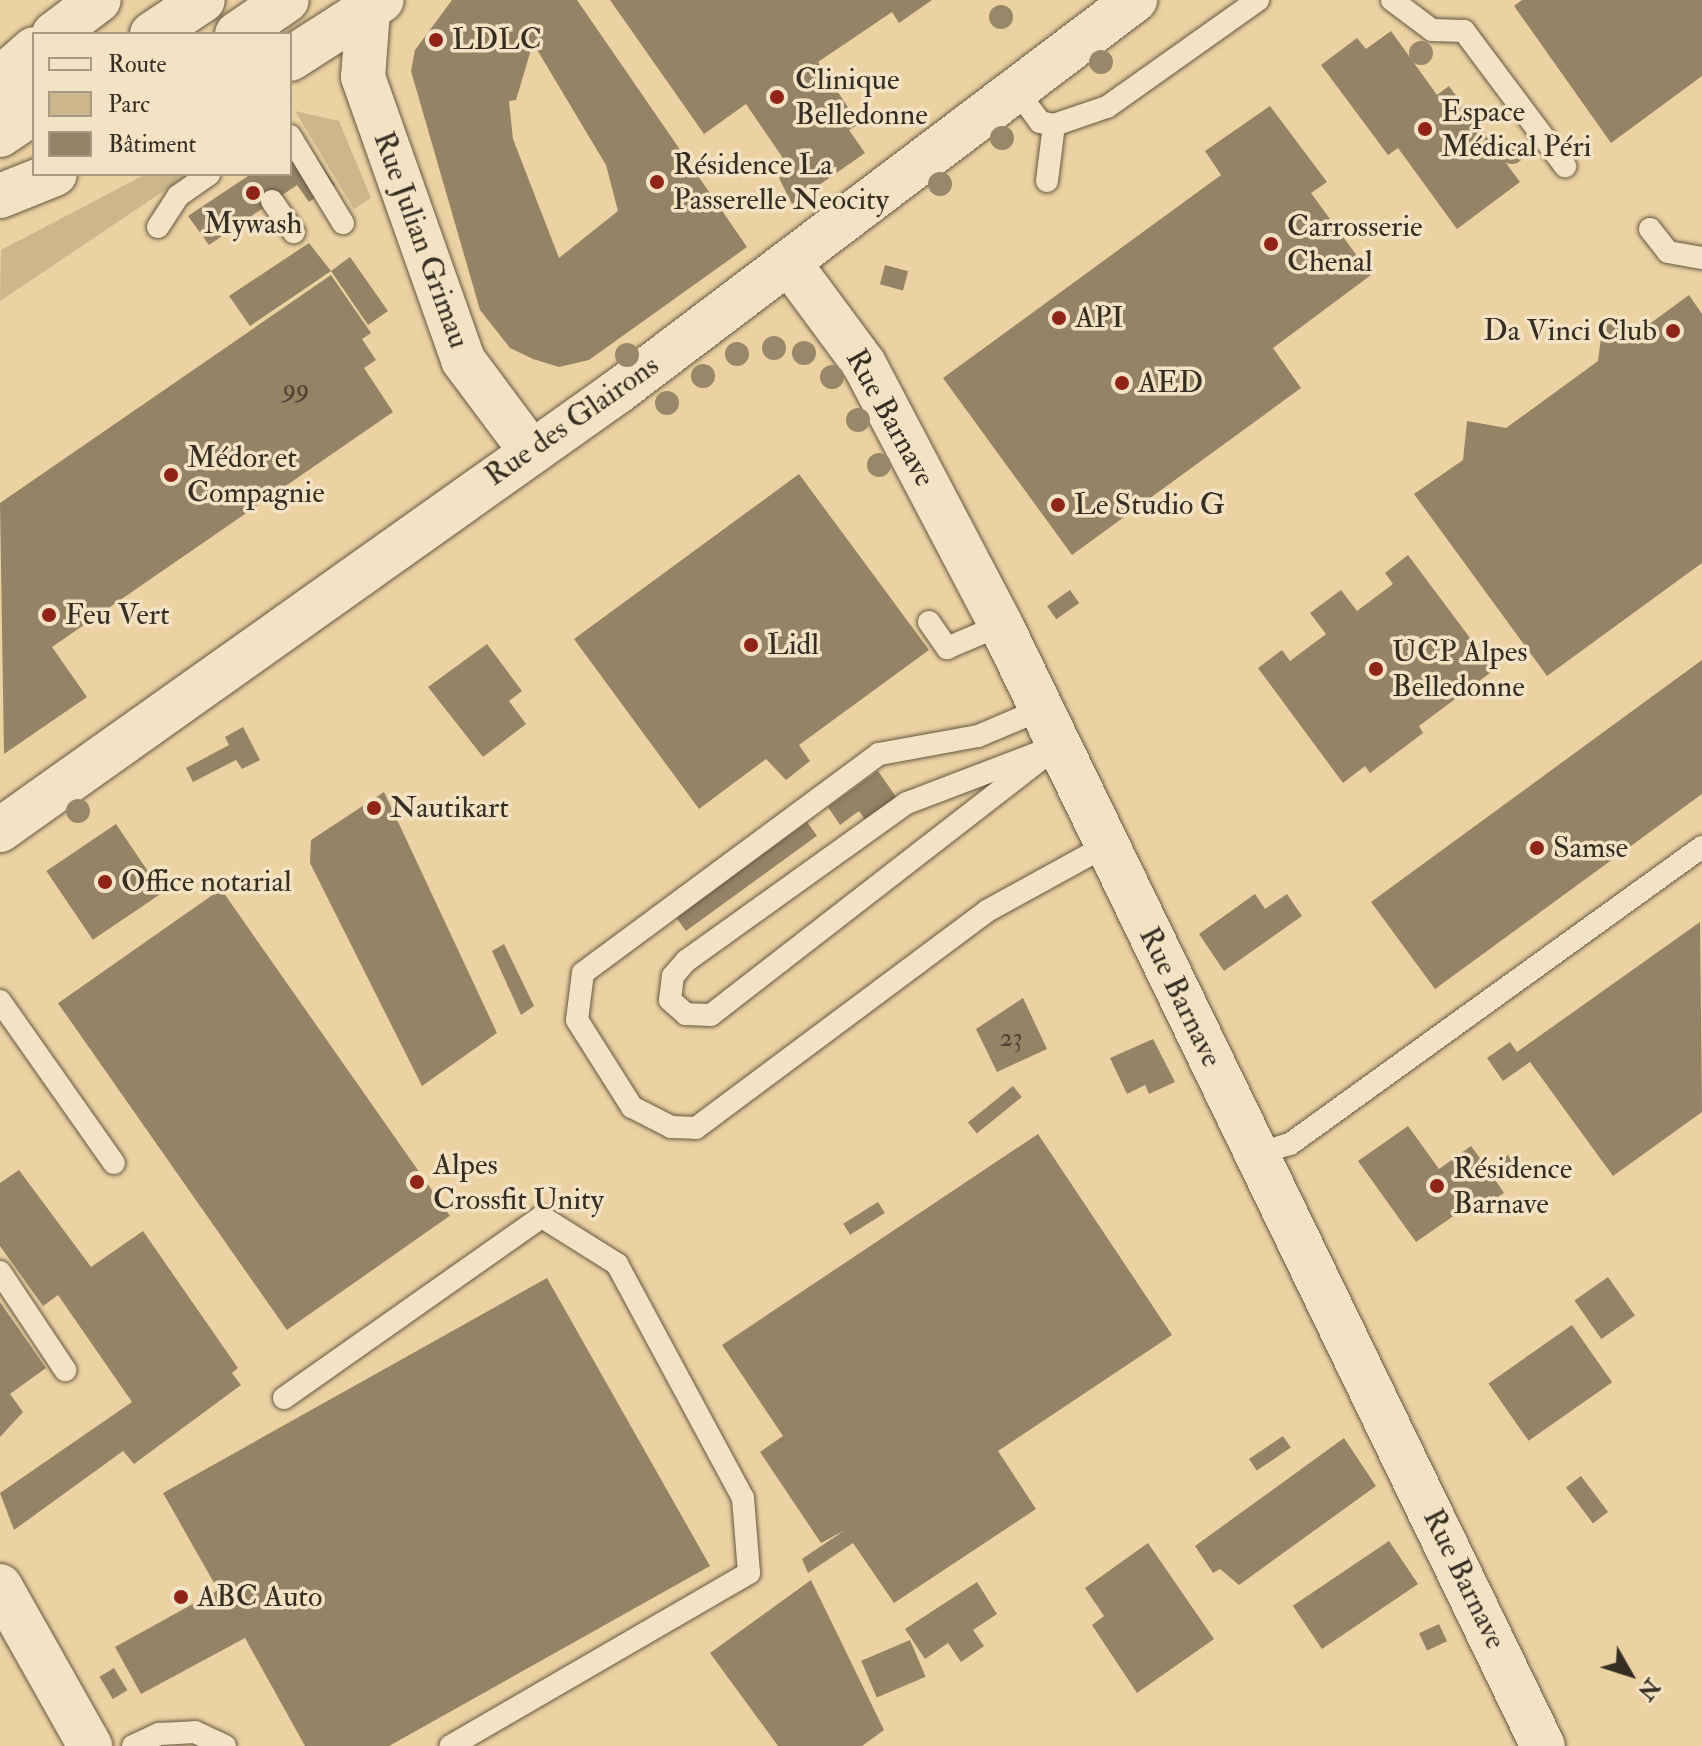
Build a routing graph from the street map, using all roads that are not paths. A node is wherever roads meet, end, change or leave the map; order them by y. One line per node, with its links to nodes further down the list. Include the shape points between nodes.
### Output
1 (203, 0): 6 (street)
2 (1135, 0): 11 (street, Rue des Glairons)
3 (1258, 0): 14 (lane, via 1107,107)
4 (1392, 0): 17 (lane, via 1432,30 1464,31)
5 (373, 4): 8 (street); 30 (street, Rue Julian Grimau, via 363,77 463,360)
6 (155, 32)
7 (32, 51): 9 (street)
8 (292, 58)
9 (0, 79)
10 (32, 88): 12 (lane, via 16,99)
11 (1016, 90): 14 (lane, via 1040,122); 29 (street, Rue des Glairons)
12 (0, 97)
13 (32, 113): 15 (street)
14 (1054, 125): 21 (lane)
15 (0, 135)
16 (292, 139): 24 (lane)
17 (1565, 166)
18 (32, 170): 22 (street)
19 (50, 176): 22 (street)
20 (206, 176): 25 (lane, via 178,196)
21 (1047, 181)
22 (0, 194)
23 (272, 201): 27 (lane)
24 (343, 223)
25 (158, 227)
26 (1650, 229): 28 (lane, via 1668,252)
27 (294, 232)
28 (1702, 258)
29 (790, 264): 30 (street, Rue des Glairons); 32 (street, Rue Barnave, via 864,364)
30 (530, 450): 34 (street, Rue des Glairons)
31 (929, 622): 32 (lane, via 947,648)
32 (1001, 625): 33 (street, Rue Barnave)
33 (1050, 727): 33 (lane, via 907,803 686,961 673,976 670,1000 686,1014 711,1015); 35 (street, Rue Barnave); 35 (lane, via 879,754 583,973 577,1020 632,1107 671,1127 696,1128 987,911)
34 (0, 830)
35 (1107, 845): 38 (street, Rue Barnave)
36 (1702, 847): 38 (lane, via 1290,1144)
37 (0, 1001): 39 (lane)
38 (1257, 1154): 48 (street, Rue Barnave)
39 (114, 1163)
40 (0, 1272): 41 (lane)
41 (65, 1370)
42 (284, 1398): 47 (lane, via 542,1217 617,1264 743,1498 749,1573)
43 (0, 1586): 44 (street)
44 (90, 1746)
45 (133, 1746): 46 (lane, via 159,1734 195,1732)
46 (225, 1746)
47 (450, 1746)
48 (1543, 1746)

